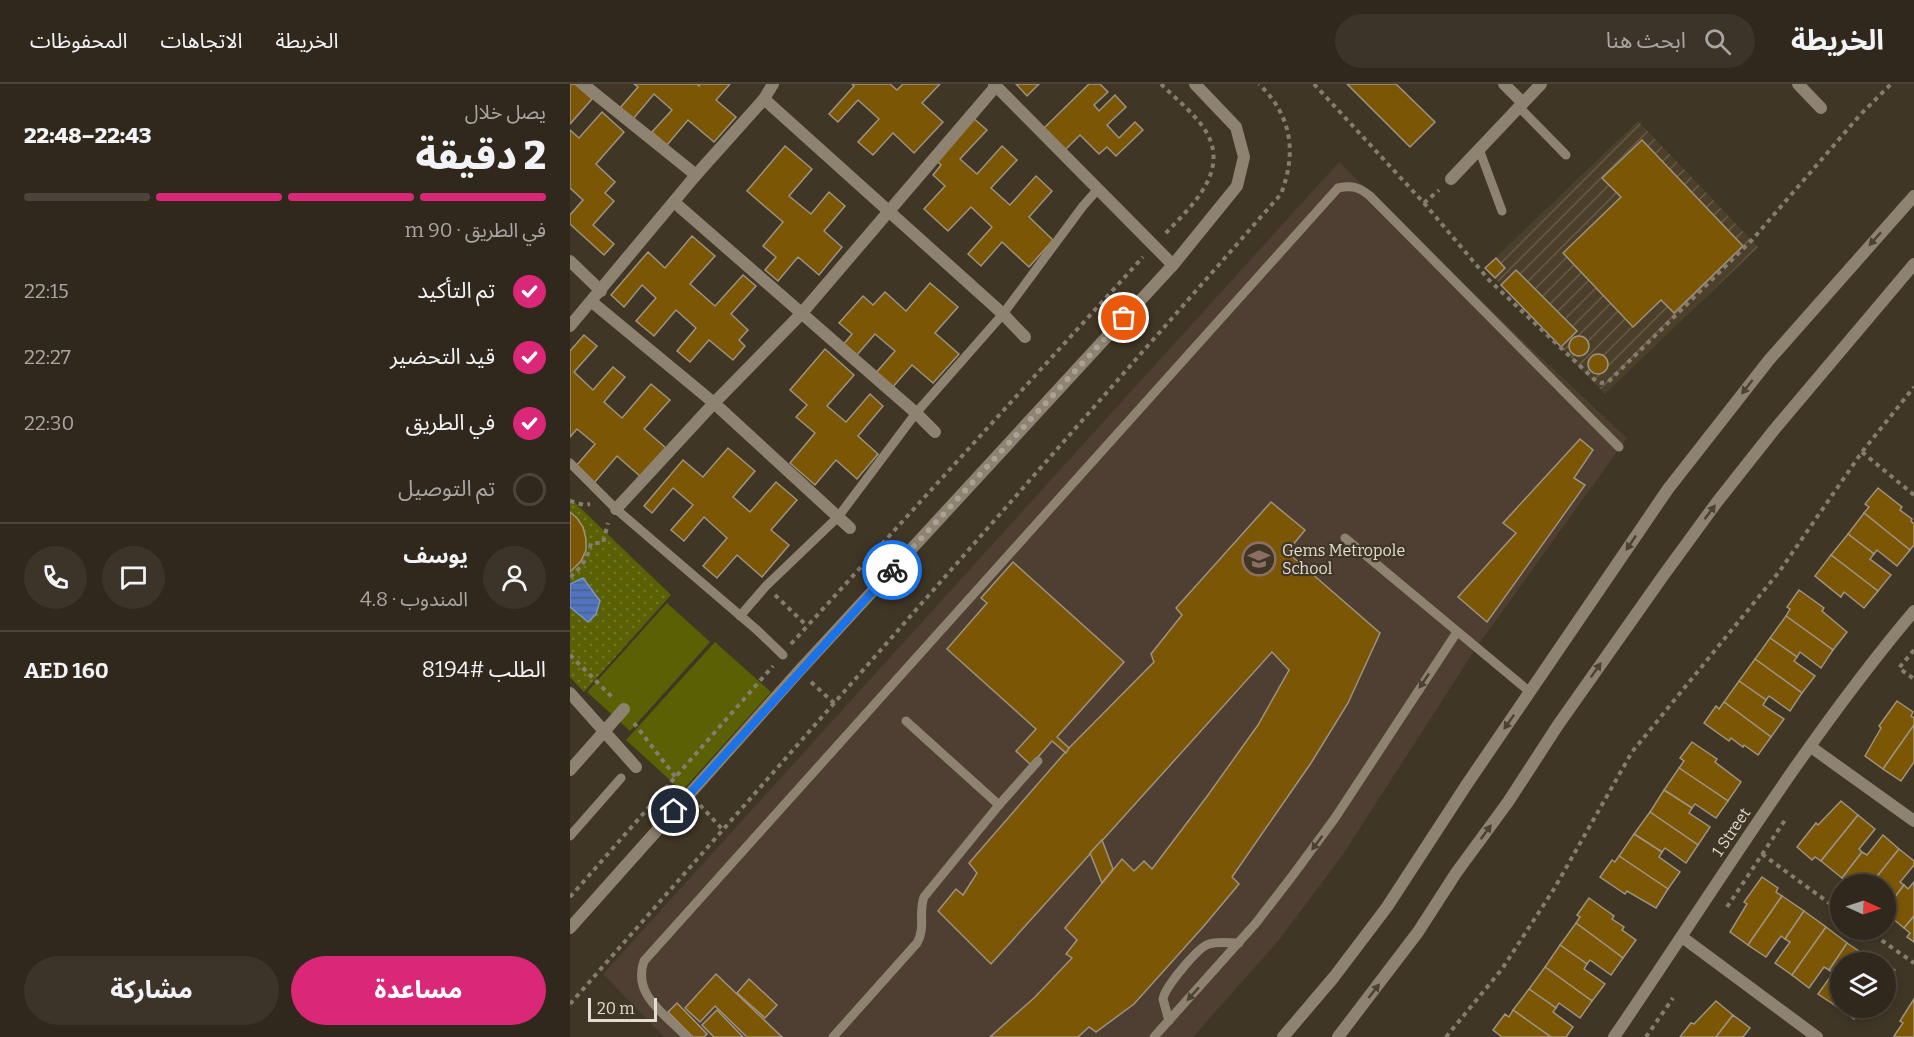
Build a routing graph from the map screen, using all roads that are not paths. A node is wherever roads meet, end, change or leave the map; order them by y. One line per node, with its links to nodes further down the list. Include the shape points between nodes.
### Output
1 (583, 84): 13 (street)
2 (773, 84): 8 (street)
3 (1196, 84): 22 (street, via 1236,127 1244,157 1237,186)
4 (1504, 84): 9 (street)
5 (1541, 84): 9 (street)
6 (1798, 84): 10 (street)
7 (995, 85): 15 (street); 19 (street)
8 (764, 99): 13 (street); 19 (street)
9 (1521, 105): 11 (street); 12 (lane)
10 (1821, 108)
11 (1479, 149): 14 (street); 18 (lane)
12 (1566, 155)
13 (696, 175): 17 (street)
14 (1451, 179)
15 (1098, 189): 22 (street); 26 (lane)
16 (1914, 196): 42 (street, one-way to 42, via 1769,360 1668,489)
17 (674, 202): 23 (street); 25 (street)
18 (1502, 211)
19 (887, 212): 25 (street); 26 (street)
20 (570, 261): 23 (street)
21 (1914, 264): 63 (street, one-way to 21, via 1418,932 1558,725 1710,512)
22 (1173, 265): 55 (street, via 800,670)
23 (601, 291): 24 (street)
24 (592, 302): 27 (street); 29 (street)
25 (801, 314): 29 (street); 30 (street)
26 (1003, 314): 28 (street); 30 (lane)
27 (570, 326)
28 (1025, 337)
29 (714, 403): 34 (street); 35 (street)
30 (916, 413): 31 (street); 35 (lane)
31 (936, 432)
32 (1619, 447): 59 (lane, via 1370,196 1350,185 1338,188 644,961 640,972 645,993)
33 (570, 464): 34 (lane)
34 (614, 507): 39 (lane)
35 (838, 517): 36 (street); 39 (lane)
36 (850, 528)
37 (1345, 538): 40 (lane)
38 (1914, 611): 47 (street, 1 Street)
39 (740, 616): 41 (lane)
40 (1457, 632): 42 (lane); 57 (lane, one-way to 57, via 1335,818)
41 (783, 655)
42 (1530, 692): 62 (street, one-way to 62, via 1387,907)
43 (570, 693): 46 (street)
44 (624, 709): 46 (street)
45 (906, 721): 52 (lane)
46 (604, 731): 49 (street); 50 (street)
47 (1811, 747): 53 (street); 56 (street, 1 Street)
48 (1038, 761): 52 (lane)
49 (636, 767)
50 (570, 770)
51 (621, 778): 54 (lane)
52 (999, 805): 60 (lane, via 924,897 917,943)
53 (1914, 821)
54 (570, 836)
55 (570, 928)
56 (1682, 937): 64 (street, 1 Street); 65 (street)
57 (1239, 943): 58 (lane, one-way to 58); 58 (lane, via 1203,947 1169,985 1163,999)
58 (1170, 1021): 61 (lane)
59 (687, 1037)
60 (832, 1037)
61 (1154, 1037)
62 (1283, 1037)
63 (1338, 1037)
64 (1614, 1037)
65 (1817, 1037)

